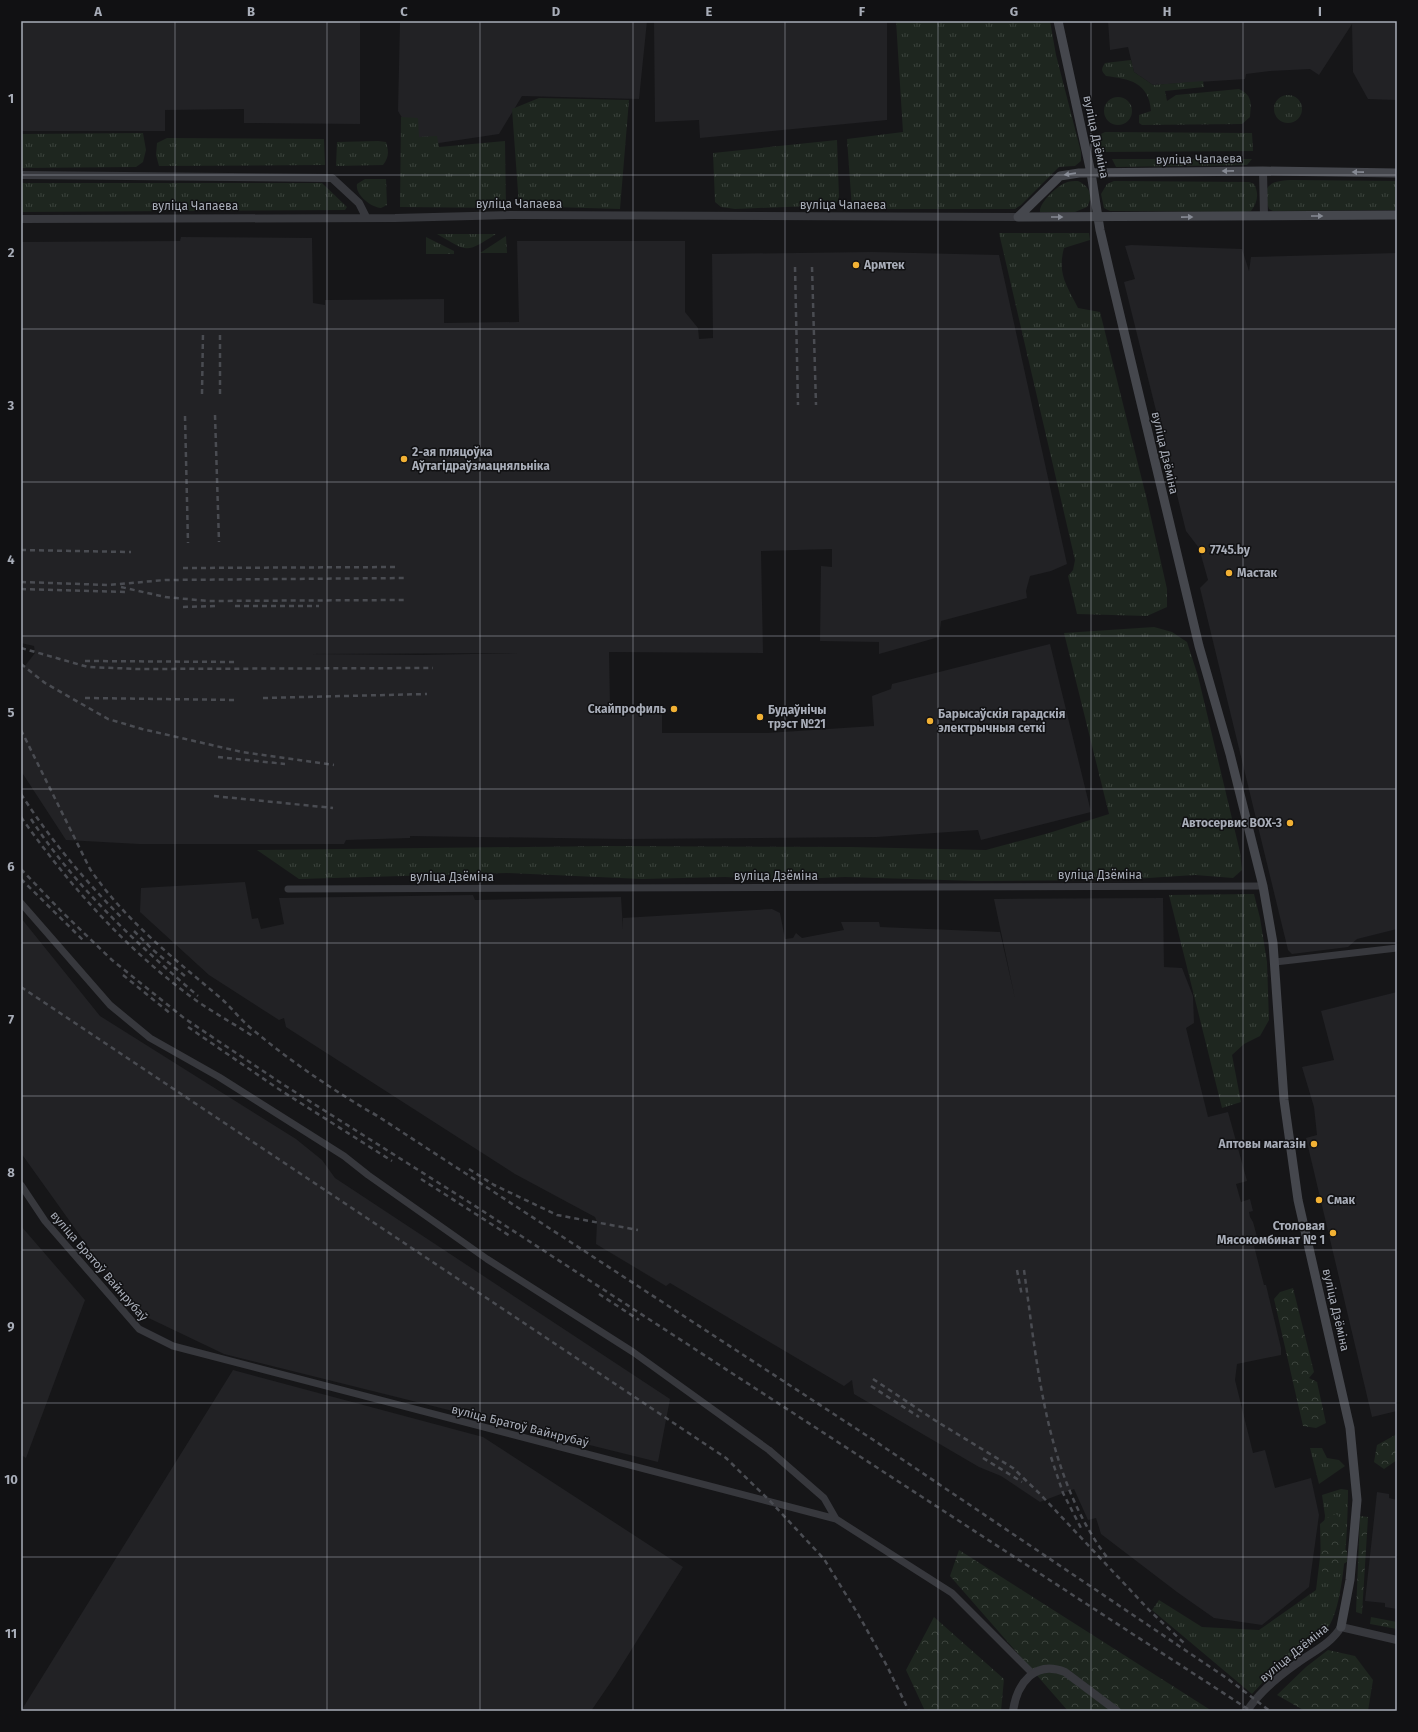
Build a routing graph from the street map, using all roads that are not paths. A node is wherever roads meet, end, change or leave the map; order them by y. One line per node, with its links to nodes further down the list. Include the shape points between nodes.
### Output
1 (1058, 21): 3 (main road, вуліца Дзёміна)
2 (1263, 171): 3 (main road, вуліца Чапаева, one-way to 3); 4 (main road, вуліца Чапаева, one-way to 2); 7 (street)
3 (1092, 173): 9 (main road, вуліца Чапаева, one-way to 9, via 1060,176); 10 (main road, вуліца Дзёміна)
4 (1397, 173)
5 (21, 175): 8 (street, via 332,178 359,203)
6 (1397, 215): 7 (main road, вуліца Чапаева, one-way to 6)
7 (1264, 216): 10 (main road, вуліца Чапаева, one-way to 7)
8 (366, 217): 9 (street, вуліца Чапаева); 11 (street, вуліца Чапаева)
9 (1018, 217): 10 (main road, вуліца Чапаева, one-way to 10)
10 (1099, 218): 12 (main road, вуліца Дзёміна, via 1190,611)
11 (21, 219)
12 (1263, 886): 13 (street, вуліца Дзёміна); 16 (main road, вуліца Дзёміна)
13 (288, 889)
14 (21, 903): 18 (street, via 110,1005 150,1038 219,1077 344,1156 487,1259 633,1352 769,1450 824,1498)
15 (1397, 948): 16 (street)
16 (1275, 962): 19 (main road, вуліца Дзёміна, via 1284,1100 1298,1200 1350,1428 1357,1500 1350,1580)
17 (21, 1185): 18 (street, вуліца Братоў Вайнрубаў, via 45,1221 139,1329 173,1346)
18 (836, 1519): 21 (street, вуліца Братоў Вайнрубаў, via 952,1593)
19 (1341, 1627): 20 (street); 24 (street, вуліца Дзёміна, via 1336,1635 1295,1664)
20 (1397, 1640)
21 (1032, 1674): 22 (street, via 1023,1682 1015,1697); 23 (street, via 1056,1668)
22 (1013, 1711)
23 (1117, 1711)
24 (1247, 1711)

